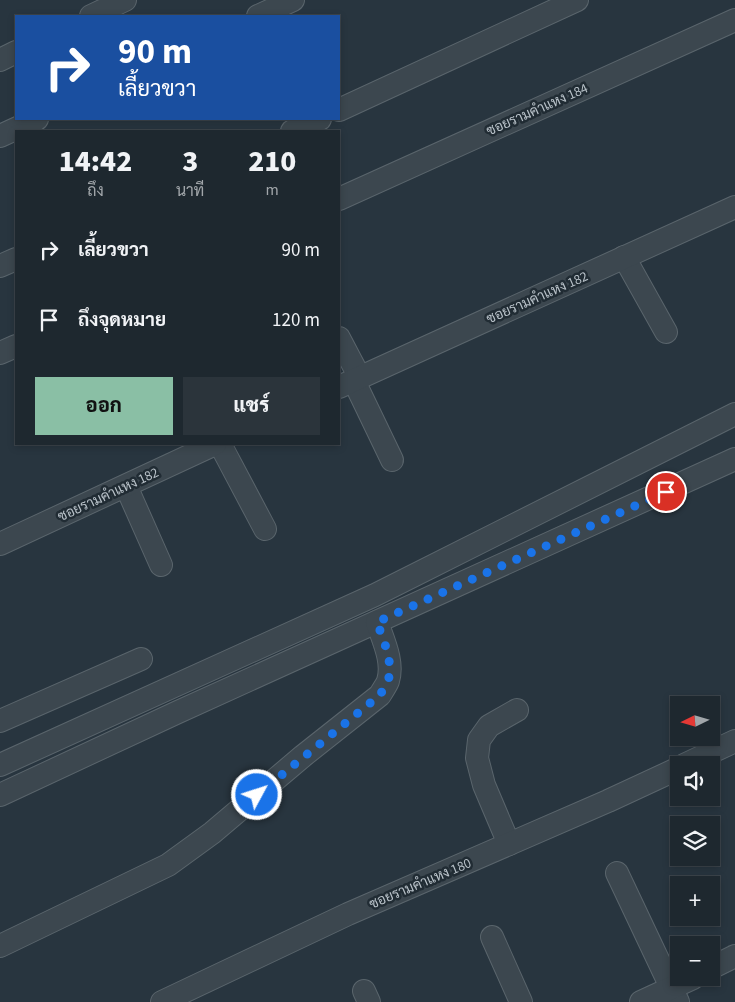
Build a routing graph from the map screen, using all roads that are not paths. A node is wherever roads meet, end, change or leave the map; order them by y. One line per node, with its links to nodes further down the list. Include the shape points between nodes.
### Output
1 (125, 0): 4 (street)
2 (293, 0): 5 (street)
3 (577, 0): 9 (street)
4 (93, 15)
5 (260, 15)
6 (735, 20): 14 (street, ซอยรามคำแหง 184)
7 (15, 52): 8 (street)
8 (0, 60)
9 (340, 110)
10 (35, 120): 13 (street)
11 (318, 120): 12 (street)
12 (294, 130)
13 (0, 136)
14 (340, 199)
15 (735, 208): 16 (street, ซอยรามคำแหง 182)
16 (624, 257): 19 (street); 23 (street, ซอยรามคำแหง 182)
17 (15, 259): 18 (street)
18 (0, 266)
19 (666, 332)
20 (340, 342): 23 (street)
21 (15, 346): 22 (street)
22 (0, 353)
23 (351, 382): 27 (street)
24 (735, 414): 39 (street, via 375,595)
25 (213, 445): 29 (street, ซอยรามคำแหง 182)
26 (221, 445): 30 (street)
27 (392, 460)
28 (735, 460): 33 (street)
29 (126, 486): 31 (street, ซอยรามคำแหง 182); 32 (street)
30 (265, 529)
31 (0, 544)
32 (161, 565)
33 (377, 622): 41 (street); 45 (street, via 390,669 380,695 212,833 168,865)
34 (141, 659): 36 (street)
35 (517, 710): 42 (street, via 489,726 479,740 477,758 484,785)
36 (0, 721)
37 (735, 741): 38 (street)
38 (703, 756)
39 (0, 765)
40 (670, 772): 42 (street, ซอยรามคำแหง 180)
41 (0, 795)
42 (509, 844): 50 (street, ซอยรามคำแหง 180, via 348,914)
43 (617, 873): 49 (street)
44 (492, 937): 51 (street)
45 (0, 946)
46 (735, 956): 47 (street)
47 (720, 964)
48 (685, 986): 49 (street)
49 (675, 995): 52 (street)
50 (162, 1002)
51 (521, 1002)
52 (641, 1002)

